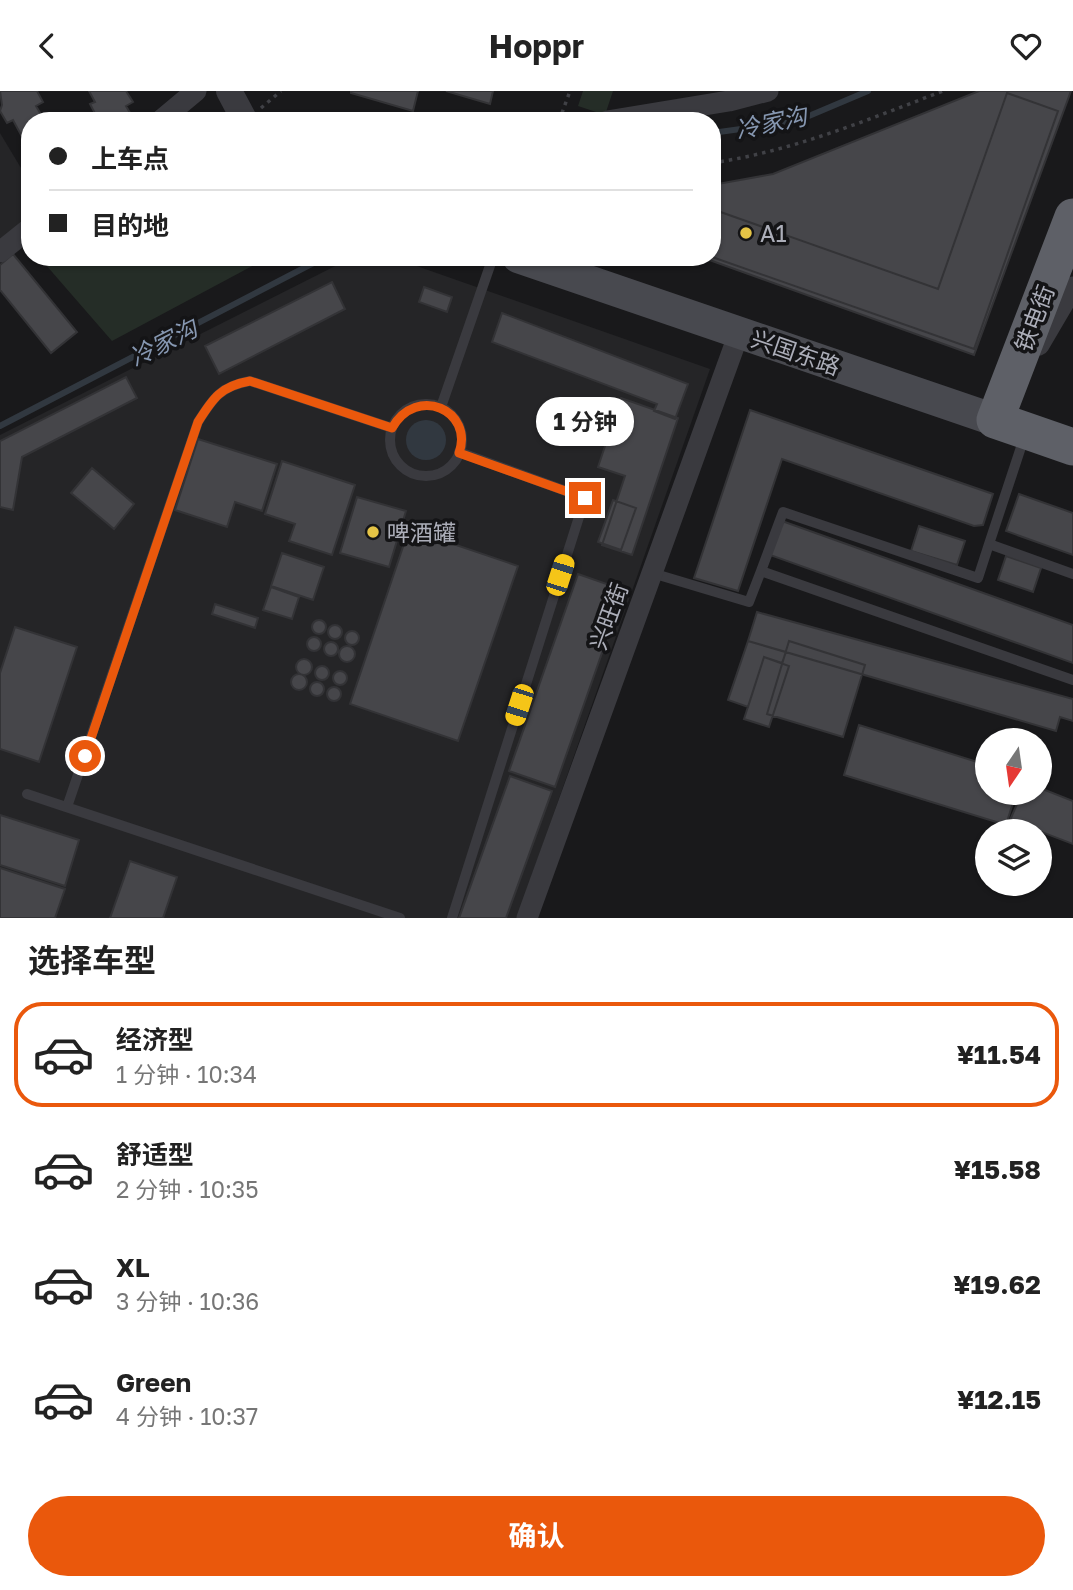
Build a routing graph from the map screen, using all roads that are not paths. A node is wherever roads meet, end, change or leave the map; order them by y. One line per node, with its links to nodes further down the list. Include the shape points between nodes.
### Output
1 (196, 91): 4 (street)
2 (229, 91): 5 (street)
3 (758, 93): 6 (street)
4 (171, 112)
5 (240, 112)
6 (656, 112)
7 (1073, 217): 15 (highway, 铁电街)
8 (21, 235): 9 (street)
9 (0, 252)
10 (490, 266): 14 (lane)
11 (544, 266): 13 (main road, 兴国东路)
12 (1073, 287): 15 (street)
13 (739, 333): 15 (main road, 兴国东路); 21 (street, 兴旺街)
14 (441, 407): 16 (lane, via 417,405 406,410); 18 (lane, via 458,424)
15 (1010, 426): 17 (highway, 兴国东路); 19 (lane)
16 (392, 428): 18 (lane, via 389,439 396,462 415,475 439,474); 25 (lane, via 250,381 234,384 214,398 198,422)
17 (1073, 447)
18 (459, 453): 27 (lane, via 585,498)
19 (989, 544): 20 (lane, via 978,578 783,512); 22 (lane)
20 (761, 571): 21 (lane, via 749,602); 23 (lane)
21 (652, 573): 28 (street, 兴旺街)
22 (1073, 574)
23 (1073, 680)
24 (27, 794): 25 (lane)
25 (67, 807): 26 (lane)
26 (401, 918)
27 (452, 918)
28 (527, 918)

